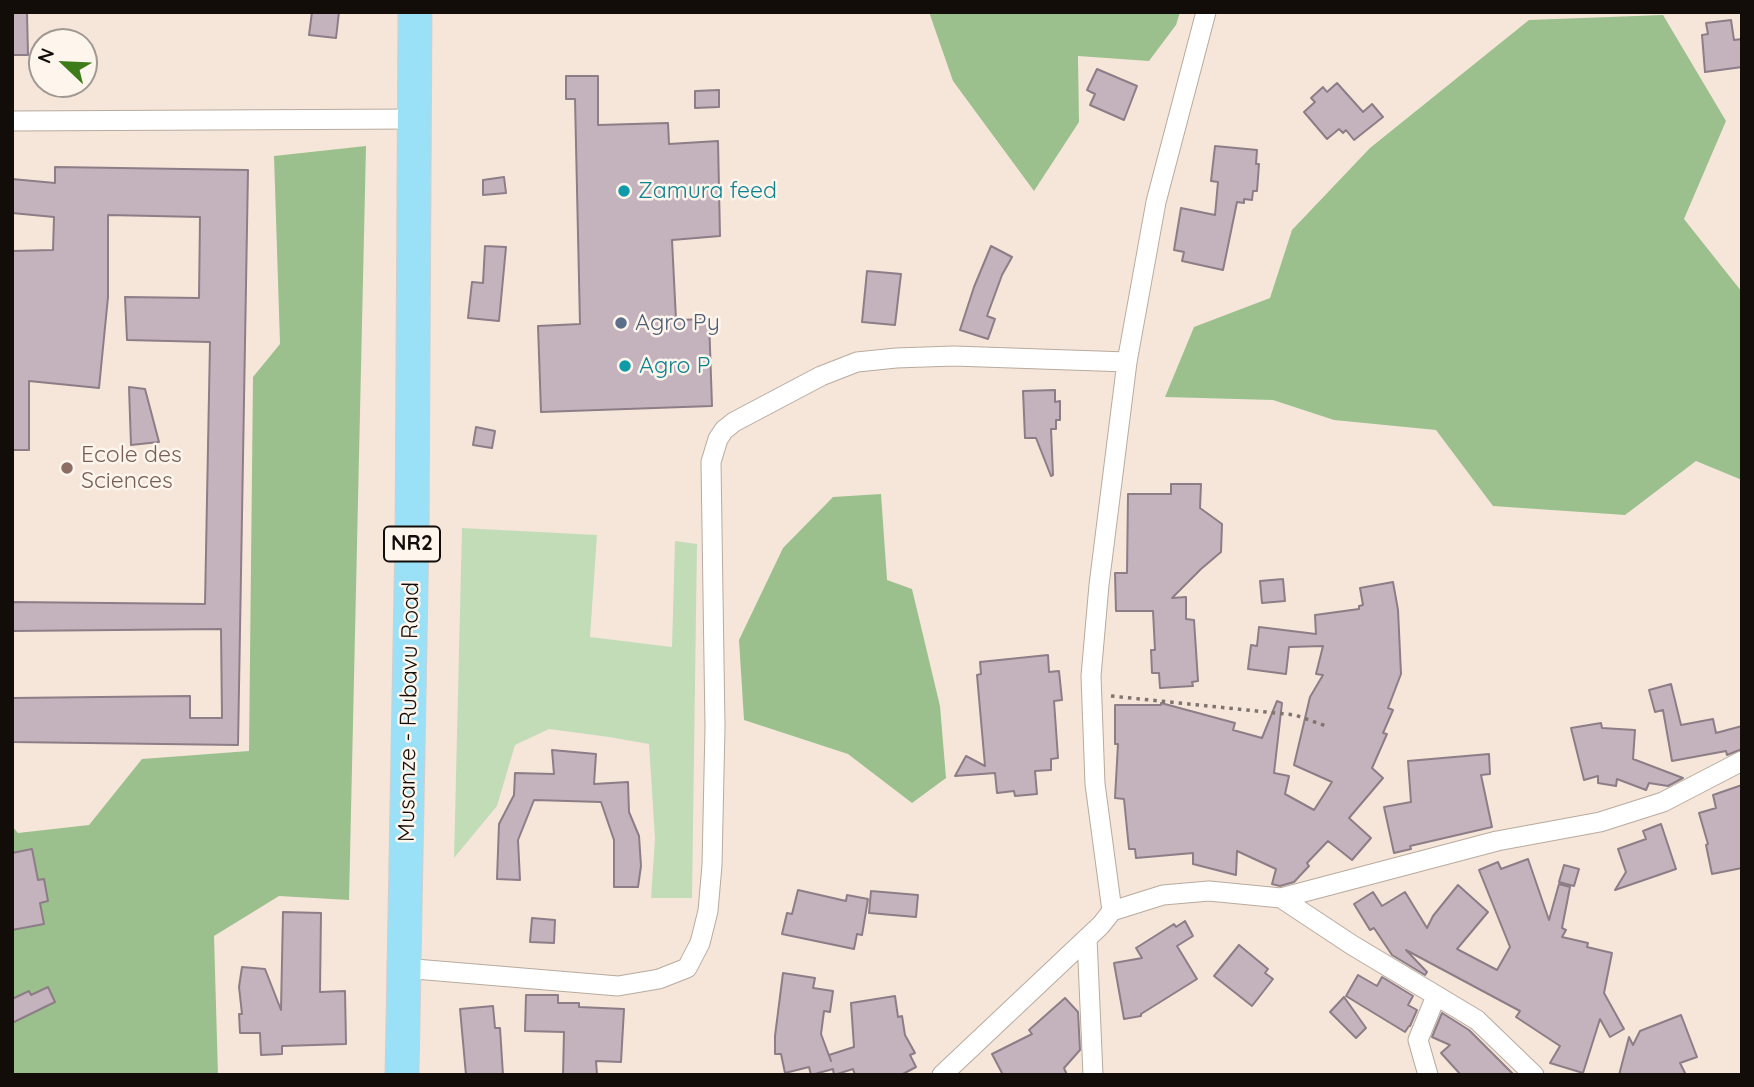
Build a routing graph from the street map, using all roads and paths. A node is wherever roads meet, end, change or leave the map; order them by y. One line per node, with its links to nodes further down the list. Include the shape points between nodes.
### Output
1 (415, 12): 3 (highway, Musanze - Rubavu Road / NR2)
2 (1206, 12): 5 (street, via 1156,202)
3 (415, 119): 4 (street); 12 (highway, Musanze - Rubavu Road / NR2)
4 (12, 121)
5 (1127, 362): 6 (street, via 1099,585); 12 (street, via 954,356 857,362 821,376 724,430 711,462 712,865 708,911 700,943 687,968 659,979 618,986)
6 (1092, 696): 7 (path, via 1296,715); 10 (street, via 1095,784)
7 (1326, 726)
8 (1742, 761): 9 (street, via 1663,802 1600,822 1497,841)
9 (1281, 898): 10 (street, via 1209,891 1163,895); 13 (street)
10 (1112, 911): 11 (street)
11 (1087, 938): 15 (street); 16 (street)
12 (403, 968): 14 (highway, Musanze - Rubavu Road / NR2)
13 (1436, 996): 17 (street, via 1418,1040); 18 (street, via 1477,1020)
14 (402, 1075)
15 (942, 1075)
16 (1093, 1075)
17 (1428, 1075)
18 (1534, 1075)

